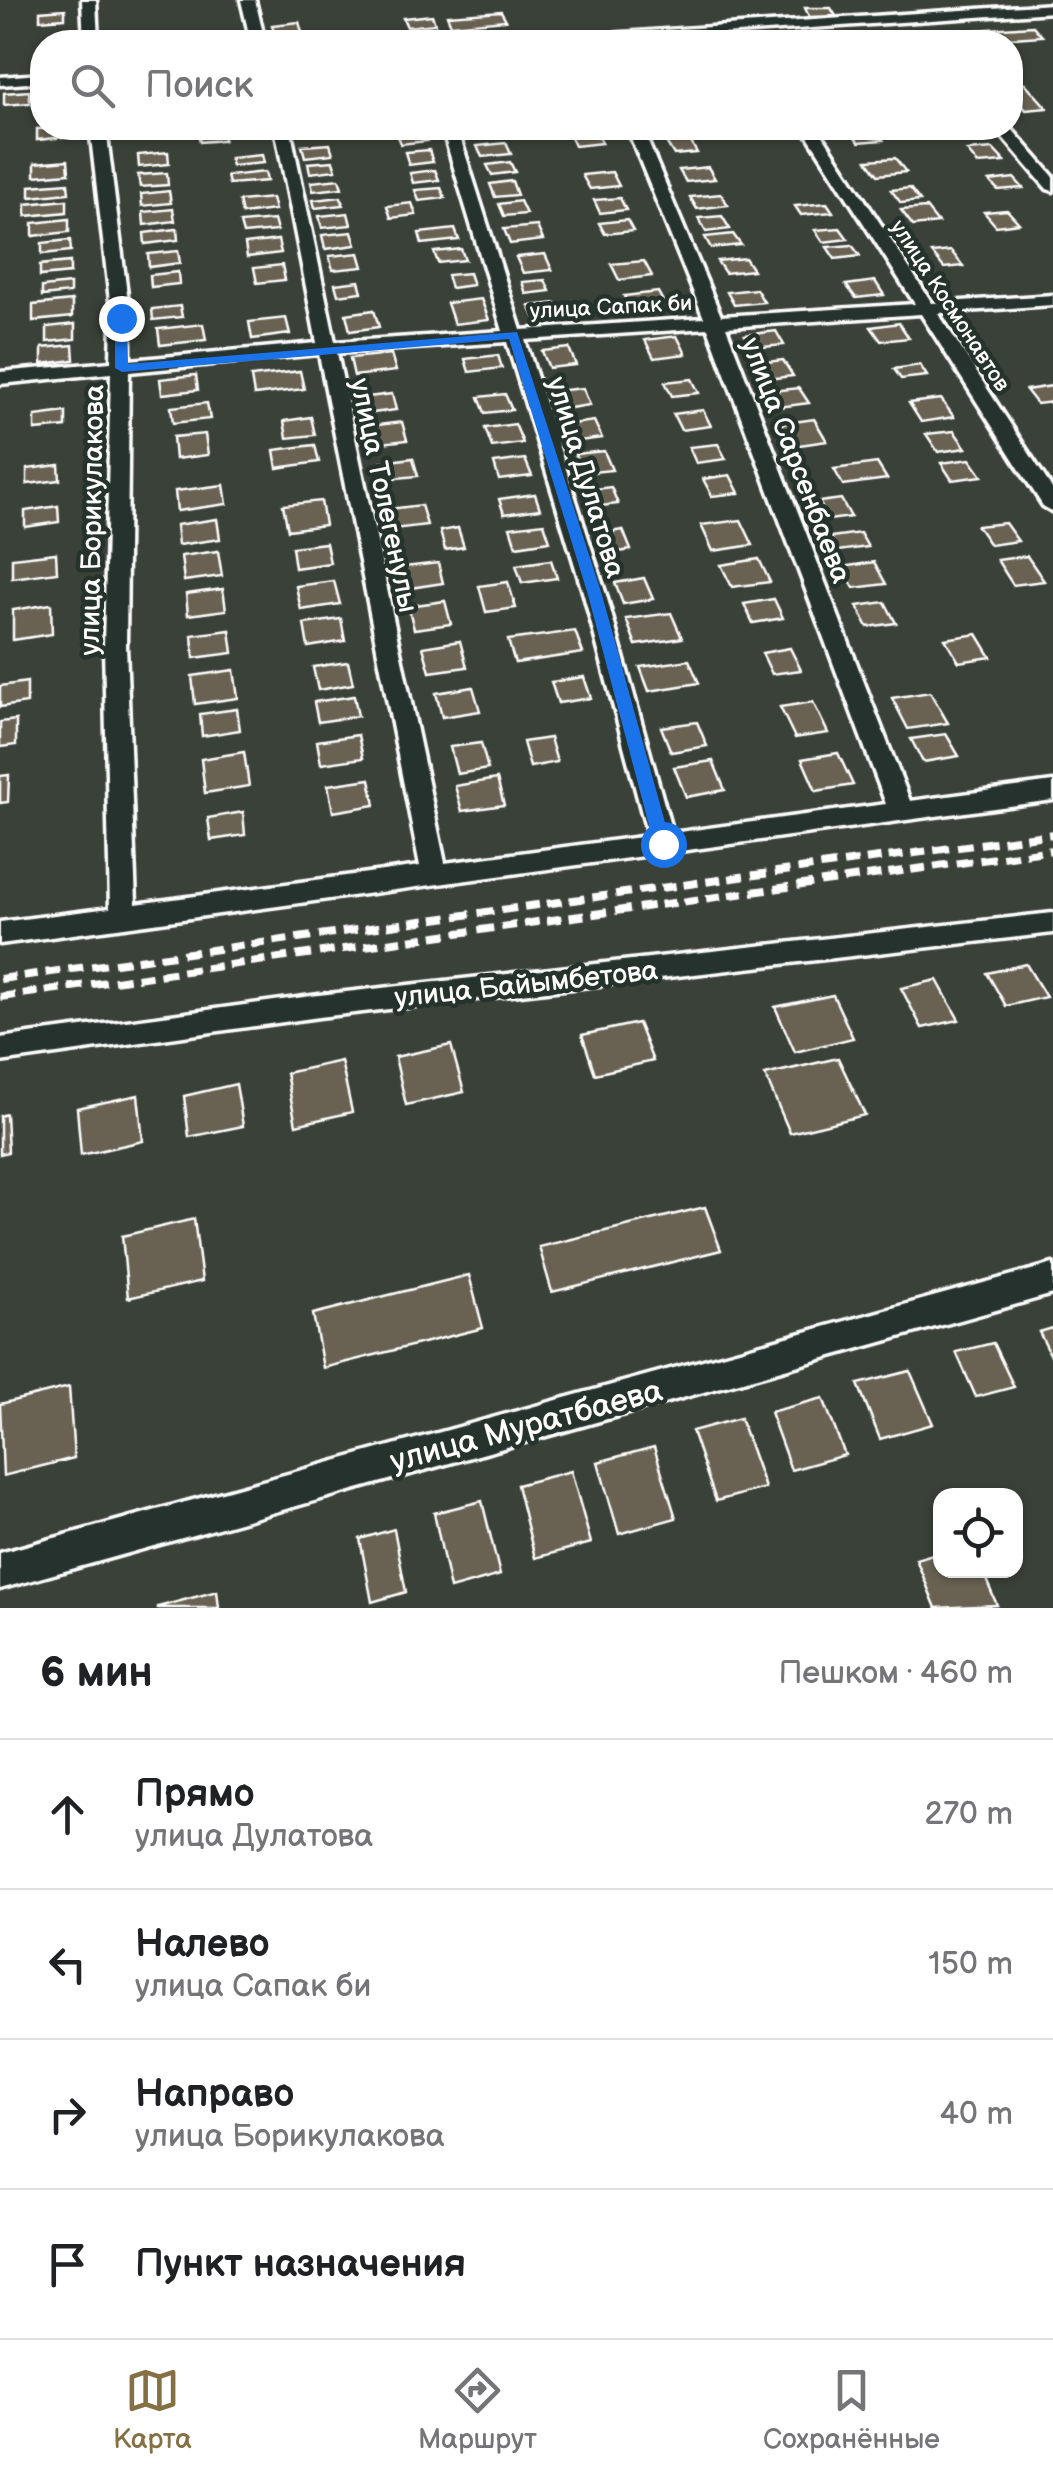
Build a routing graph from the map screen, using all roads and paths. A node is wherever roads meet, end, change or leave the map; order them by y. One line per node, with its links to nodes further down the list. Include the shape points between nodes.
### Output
1 (88, 0): 6 (street)
2 (248, 0): 7 (street)
3 (884, 0): 5 (street)
4 (1053, 8): 5 (street)
5 (911, 23): 8 (street)
6 (89, 30)
7 (255, 30)
8 (827, 30)
9 (30, 79): 10 (street)
10 (0, 81)
11 (99, 140): 23 (street, улица Борикулакова)
12 (284, 140): 22 (street, улица Толегенулы)
13 (454, 140): 21 (street, улица Дулатова)
14 (639, 140): 20 (street, улица Сарсенбаева)
15 (819, 140): 19 (street, улица Космонавтов)
16 (1013, 140): 17 (street)
17 (1053, 186)
18 (1053, 300): 19 (street, улица Сапак би)
19 (927, 311): 20 (street, улица Сапак би); 25 (street, улица Космонавтов)
20 (716, 323): 21 (street, улица Сапак би); 27 (street, улица Сарсенбаева)
21 (513, 335): 22 (street, улица Сапак би); 28 (street, улица Дулатова, via 595,595)
22 (326, 348): 23 (street, улица Сапак би); 29 (street, улица Толегенулы)
23 (122, 368): 24 (street, улица Сапак би); 30 (street, улица Борикулакова, via 115,646)
24 (0, 378)
25 (1053, 506)
26 (1053, 791): 27 (street)
27 (902, 814): 28 (street)
28 (663, 844): 29 (street)
29 (434, 874): 30 (street)
30 (123, 914): 32 (street)
31 (1053, 923): 33 (street, улица Байымбетова, via 319,1006)
32 (0, 933)
33 (0, 1050)
34 (1053, 1279): 35 (street, улица Муратбаева)
35 (0, 1571)

